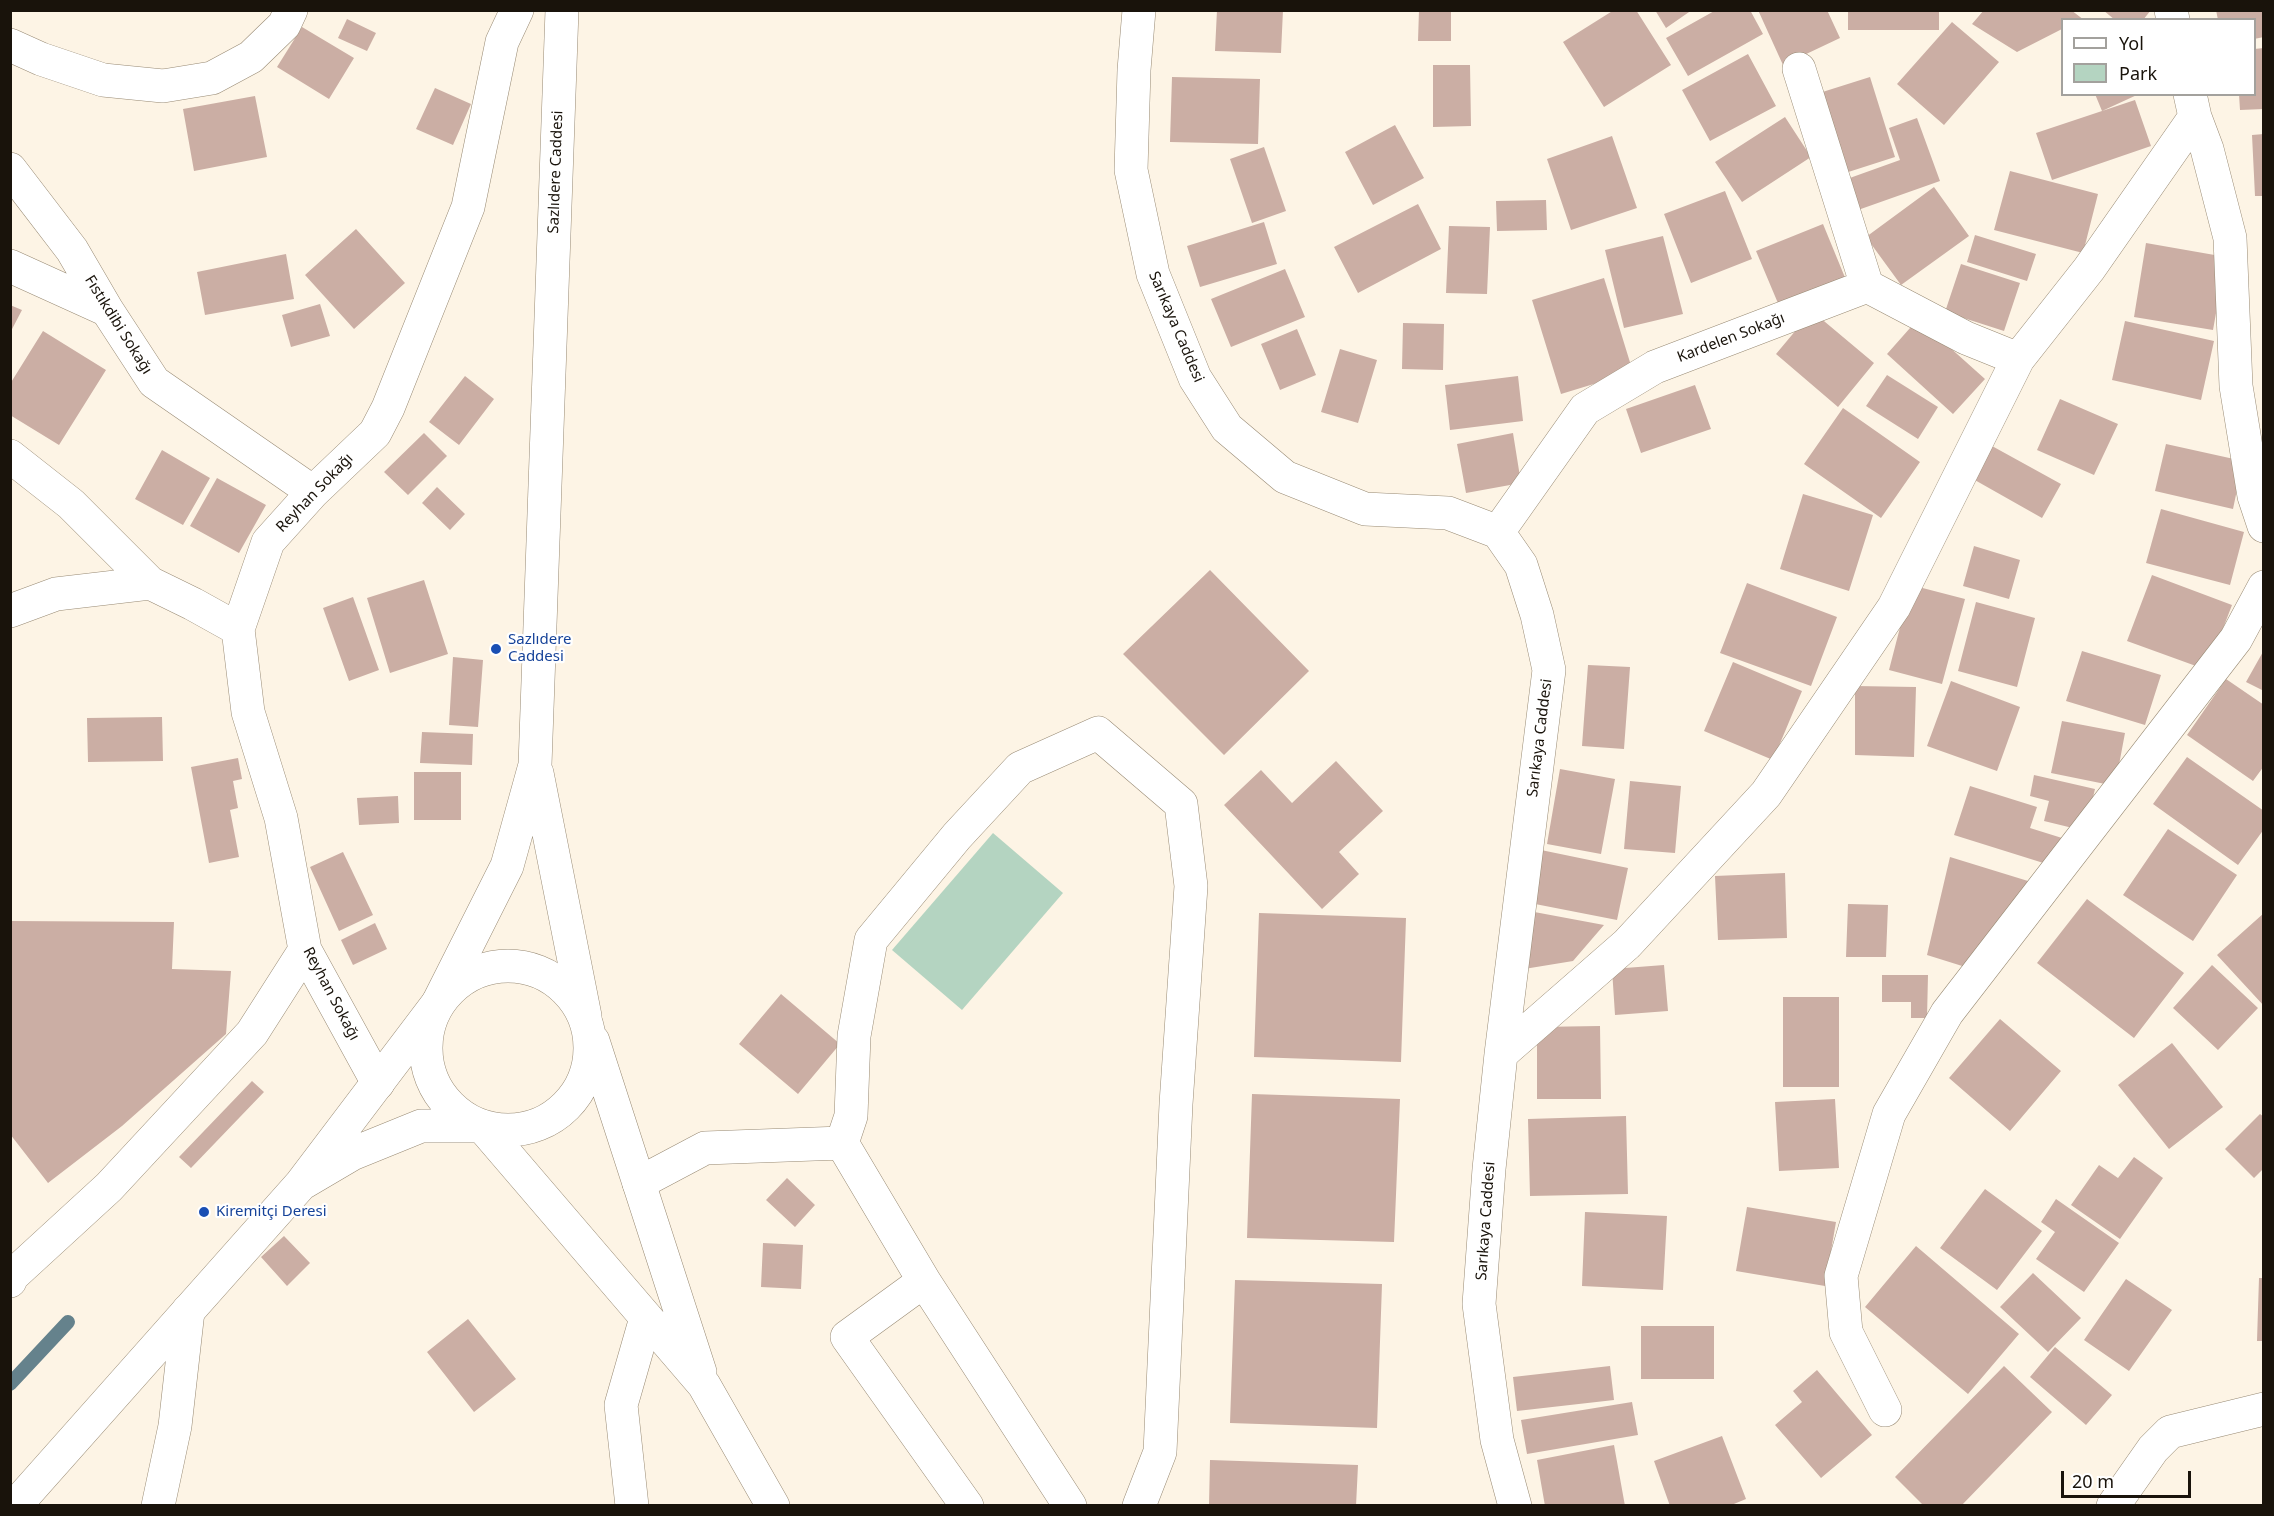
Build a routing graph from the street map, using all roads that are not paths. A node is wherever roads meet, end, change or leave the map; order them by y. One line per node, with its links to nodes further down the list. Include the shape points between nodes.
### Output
1 (291, 10): 5 (street, via 284,25 251,57 212,78 163,86 103,80)
2 (517, 10): 14 (street, Reyhan Sokağı, via 502,42 468,207 388,408 375,433)
3 (562, 10): 21 (street, Sazlıdere Caddesi)
4 (1139, 10): 16 (street, Sarıkaya Caddesi, via 1131,170 1150,262 1195,378 1227,428 1285,477 1365,509 1448,513)
5 (10, 45)
6 (1799, 69): 10 (street)
7 (2192, 106): 12 (street, via 2089,269); 15 (street, via 2230,238 2236,386 2254,496)
8 (10, 169): 11 (street, Fıstıkdibi Sokağı, via 72,250)
9 (10, 266): 11 (street)
10 (1867, 286): 12 (street, via 1966,338); 16 (street, Kardelen Sokağı, via 1655,367 1585,410)
11 (107, 310): 14 (street, Fıstıkdibi Sokağı, via 154,382)
12 (2018, 359): 25 (street, via 1894,607 1766,794 1627,944)
13 (10, 456): 17 (street, via 71,504)
14 (313, 492): 20 (street, Reyhan Sokağı, via 268,542)
15 (2264, 526)
16 (1498, 532): 25 (street, Sarıkaya Caddesi, via 1521,565 1549,670)
17 (150, 583): 19 (street, via 56,594); 20 (street)
18 (2264, 587): 37 (street, via 2236,639 1947,1013 1889,1114 1841,1276 1846,1332)
19 (10, 611)
20 (238, 629): 22 (street, Reyhan Sokağı, via 248,712 281,818)
21 (535, 765): 23 (street, Sazlıdere Caddesi, via 507,866); 24 (street, Sazlıdere Caddesi)
22 (305, 950): 26 (street, Reyhan Sokağı); 31 (street, via 252,1034 110,1187)
23 (438, 1003): 24 (street, Sazlıdere Caddesi, via 455,983 478,970 503,965 528,968 552,977 572,994); 26 (street); 27 (street, Sazlıdere Caddesi, via 428,1026 425,1051 430,1076 442,1097 460,1115)
24 (585, 1016): 27 (street, Sazlıdere Caddesi, via 591,1042 588,1069 578,1094 559,1113 535,1125 509,1131); 30 (street)
25 (1501, 1054): 45 (street, Sarıkaya Caddesi, via 1479,1304 1497,1440)
26 (378, 1083): 29 (street)
27 (482, 1126): 29 (street, via 421,1125 352,1154); 34 (street)
28 (842, 1143): 30 (street, via 705,1148); 32 (street); 44 (street, via 850,1116 854,1036 871,940 957,836 1020,768 1098,733 1180,804 1191,886 1176,1104 1160,1452)
29 (301, 1184): 33 (street)
30 (639, 1184): 35 (street)
31 (10, 1281)
32 (924, 1281): 42 (street, via 847,1337); 43 (street)
33 (188, 1311): 38 (street); 39 (street, via 175,1426)
34 (645, 1318): 35 (street); 40 (street, via 621,1405)
35 (704, 1385): 41 (street)
36 (2264, 1409): 46 (street, via 2170,1432 2153,1449)
37 (1885, 1410)
38 (15, 1506)
39 (158, 1506)
40 (632, 1506)
41 (773, 1506)
42 (967, 1506)
43 (1070, 1506)
44 (1139, 1506)
45 (1515, 1506)
46 (2113, 1506)

